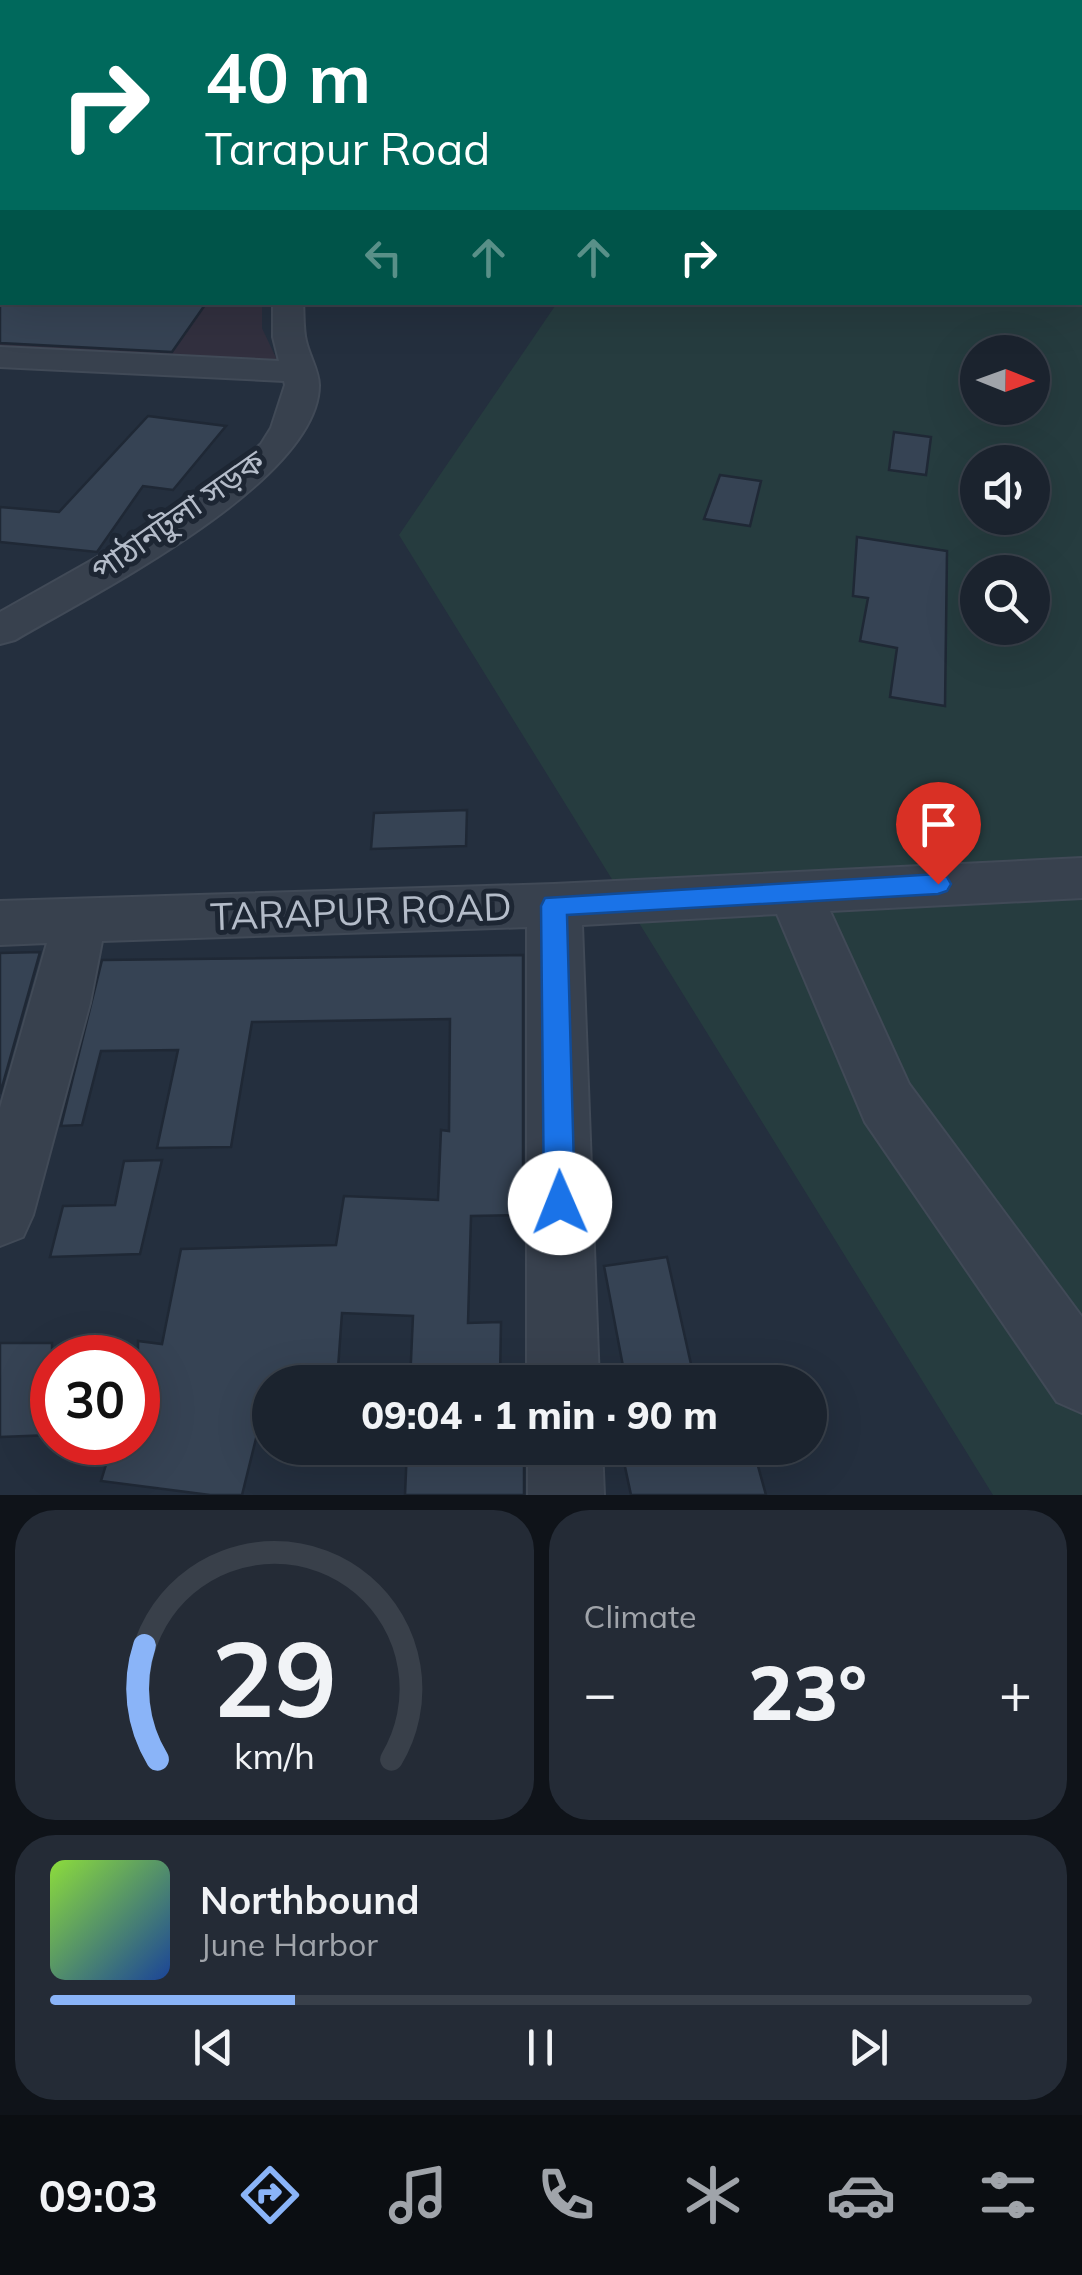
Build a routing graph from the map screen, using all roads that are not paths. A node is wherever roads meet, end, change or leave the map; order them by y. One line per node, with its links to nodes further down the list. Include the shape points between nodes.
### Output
1 (288, 305): 3 (street, পাঠানটুলা সড়ক)
2 (0, 357): 3 (street)
3 (299, 372): 4 (street, পাঠানটুলা সড়ক, via 302,385 289,428 243,480 148,545)
4 (0, 630)
5 (1082, 878): 6 (street, TARAPUR ROAD)
6 (794, 891): 7 (street, TARAPUR ROAD); 12 (street, via 887,1103)
7 (554, 906): 8 (street, TARAPUR ROAD); 11 (street)
8 (79, 921): 9 (street, TARAPUR ROAD); 10 (street)
9 (0, 923)
10 (0, 1215)
11 (564, 1365)
12 (1082, 1377)
13 (565, 1465): 14 (street)
14 (566, 1495)

